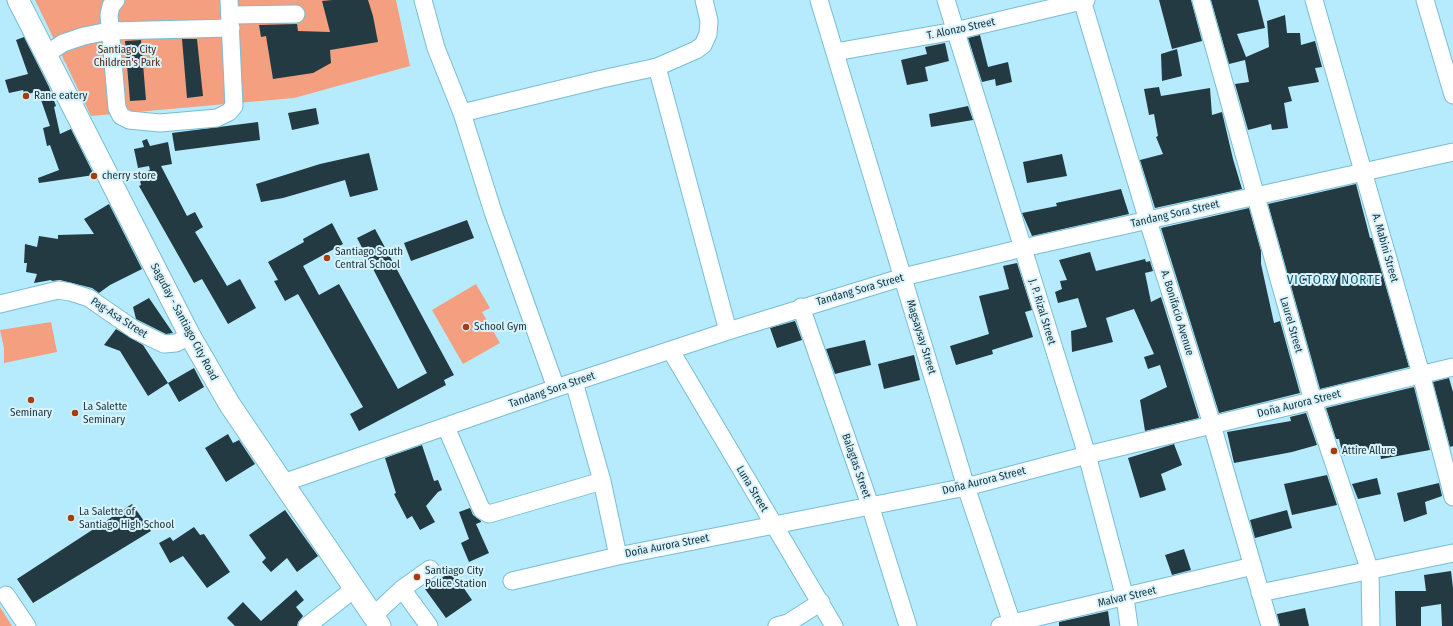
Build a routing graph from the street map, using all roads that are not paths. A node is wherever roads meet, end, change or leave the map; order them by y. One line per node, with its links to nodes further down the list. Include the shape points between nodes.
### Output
1 (18, 0): 16 (main road, Saguday - Santiago City Road)
2 (116, 0): 13 (street, via 111,6)
3 (423, 0): 19 (street, via 436,48)
4 (704, 0): 17 (street, via 709,21 708,34 703,44 696,50)
5 (820, 0): 15 (street, Magsaysay Street)
6 (946, 0): 14 (street, J. P. Rizal Street)
7 (1083, 0): 14 (street, T. Alonzo Street); 23 (street, A. Bonifacio Avenue)
8 (1201, 0): 22 (street, Laurel Street)
9 (1314, 0): 21 (street, A. Mabini Street)
10 (1425, 0): 18 (street)
11 (230, 14): 12 (street); 13 (street); 13 (street, via 234,106 229,112 217,118 160,123 129,120 121,116 117,108)
12 (296, 14)
13 (109, 31): 16 (street, via 63,43)
14 (955, 31): 15 (street, T. Alonzo Street); 24 (street, J. P. Rizal Street)
15 (835, 52): 25 (street, Magsaysay Street)
16 (45, 55): 29 (main road, Saguday - Santiago City Road)
17 (657, 67): 19 (street); 28 (street)
18 (1453, 95)
19 (462, 113): 34 (street, via 493,212)
20 (1453, 152): 21 (street, Tandang Sora Street)
21 (1363, 171): 22 (street, Tandang Sora Street); 32 (street, A. Mabini Street)
22 (1254, 196): 23 (street, Tandang Sora Street); 35 (street, Laurel Street)
23 (1148, 221): 24 (street, Tandang Sora Street); 36 (street, A. Bonifacio Avenue)
24 (1023, 248): 25 (street, Tandang Sora Street); 38 (street, J. P. Rizal Street)
25 (903, 277): 27 (street, Tandang Sora Street); 41 (street, Magsaysay Street)
26 (0, 304): 29 (street, Pag-Asa Street, via 58,290 70,292 89,298 135,330 164,344 176,343)
27 (801, 307): 28 (street, Tandang Sora Street); 43 (street, Balagtas Street)
28 (728, 331): 30 (street, Tandang Sora Street)
29 (190, 336): 40 (main road, Saguday - Santiago City Road, via 230,405)
30 (671, 352): 33 (street, Tandang Sora Street); 44 (street, Luna Street)
31 (1453, 367): 32 (street, Doña Aurora Street)
32 (1421, 374): 35 (street, Doña Aurora Street); 42 (street, A. Mabini Street)
33 (574, 382): 34 (street, Tandang Sora Street); 39 (street)
34 (556, 388): 37 (street, Tandang Sora Street)
35 (1313, 401): 36 (street, Doña Aurora Street); 49 (street, Laurel Street)
36 (1212, 426): 38 (street, Doña Aurora Street); 47 (street, A. Bonifacio Avenue)
37 (446, 427): 39 (street, via 482,510 489,514); 40 (street, Tandang Sora Street)
38 (1087, 455): 41 (street, Doña Aurora Street); 55 (street, J. P. Rizal Street)
39 (602, 481): 46 (street)
40 (283, 483): 52 (main road, Saguday - Santiago City Road)
41 (966, 487): 43 (street, Doña Aurora Street); 58 (street, Magsaysay Street)
42 (1453, 497)
43 (870, 506): 44 (street, Doña Aurora Street); 64 (street, Balagtas Street)
44 (774, 526): 46 (street, Doña Aurora Street); 56 (street, Luna Street)
45 (1453, 553): 49 (street)
46 (618, 556): 50 (street, Doña Aurora Street)
47 (1253, 566): 53 (street, A. Bonifacio Avenue); 55 (street, Malvar Street)
48 (430, 569): 51 (street)
49 (1370, 571): 53 (street); 67 (street, Laurel Street)
50 (512, 581)
51 (402, 589): 57 (street); 61 (street)
52 (354, 590): 57 (main road, Saguday - Santiago City Road); 60 (street)
53 (1260, 593): 66 (street, A. Bonifacio Avenue)
54 (6, 594): 59 (street)
55 (1125, 598): 58 (street, Malvar Street); 65 (street, J. P. Rizal Street)
56 (821, 602): 62 (street, via 788,623); 63 (street, Luna Street)
57 (376, 621)
58 (1009, 625)
59 (28, 626)
60 (307, 626)
61 (429, 626)
62 (777, 626)
63 (834, 626)
64 (908, 626)
65 (1129, 626)
66 (1270, 626)
67 (1372, 626)

